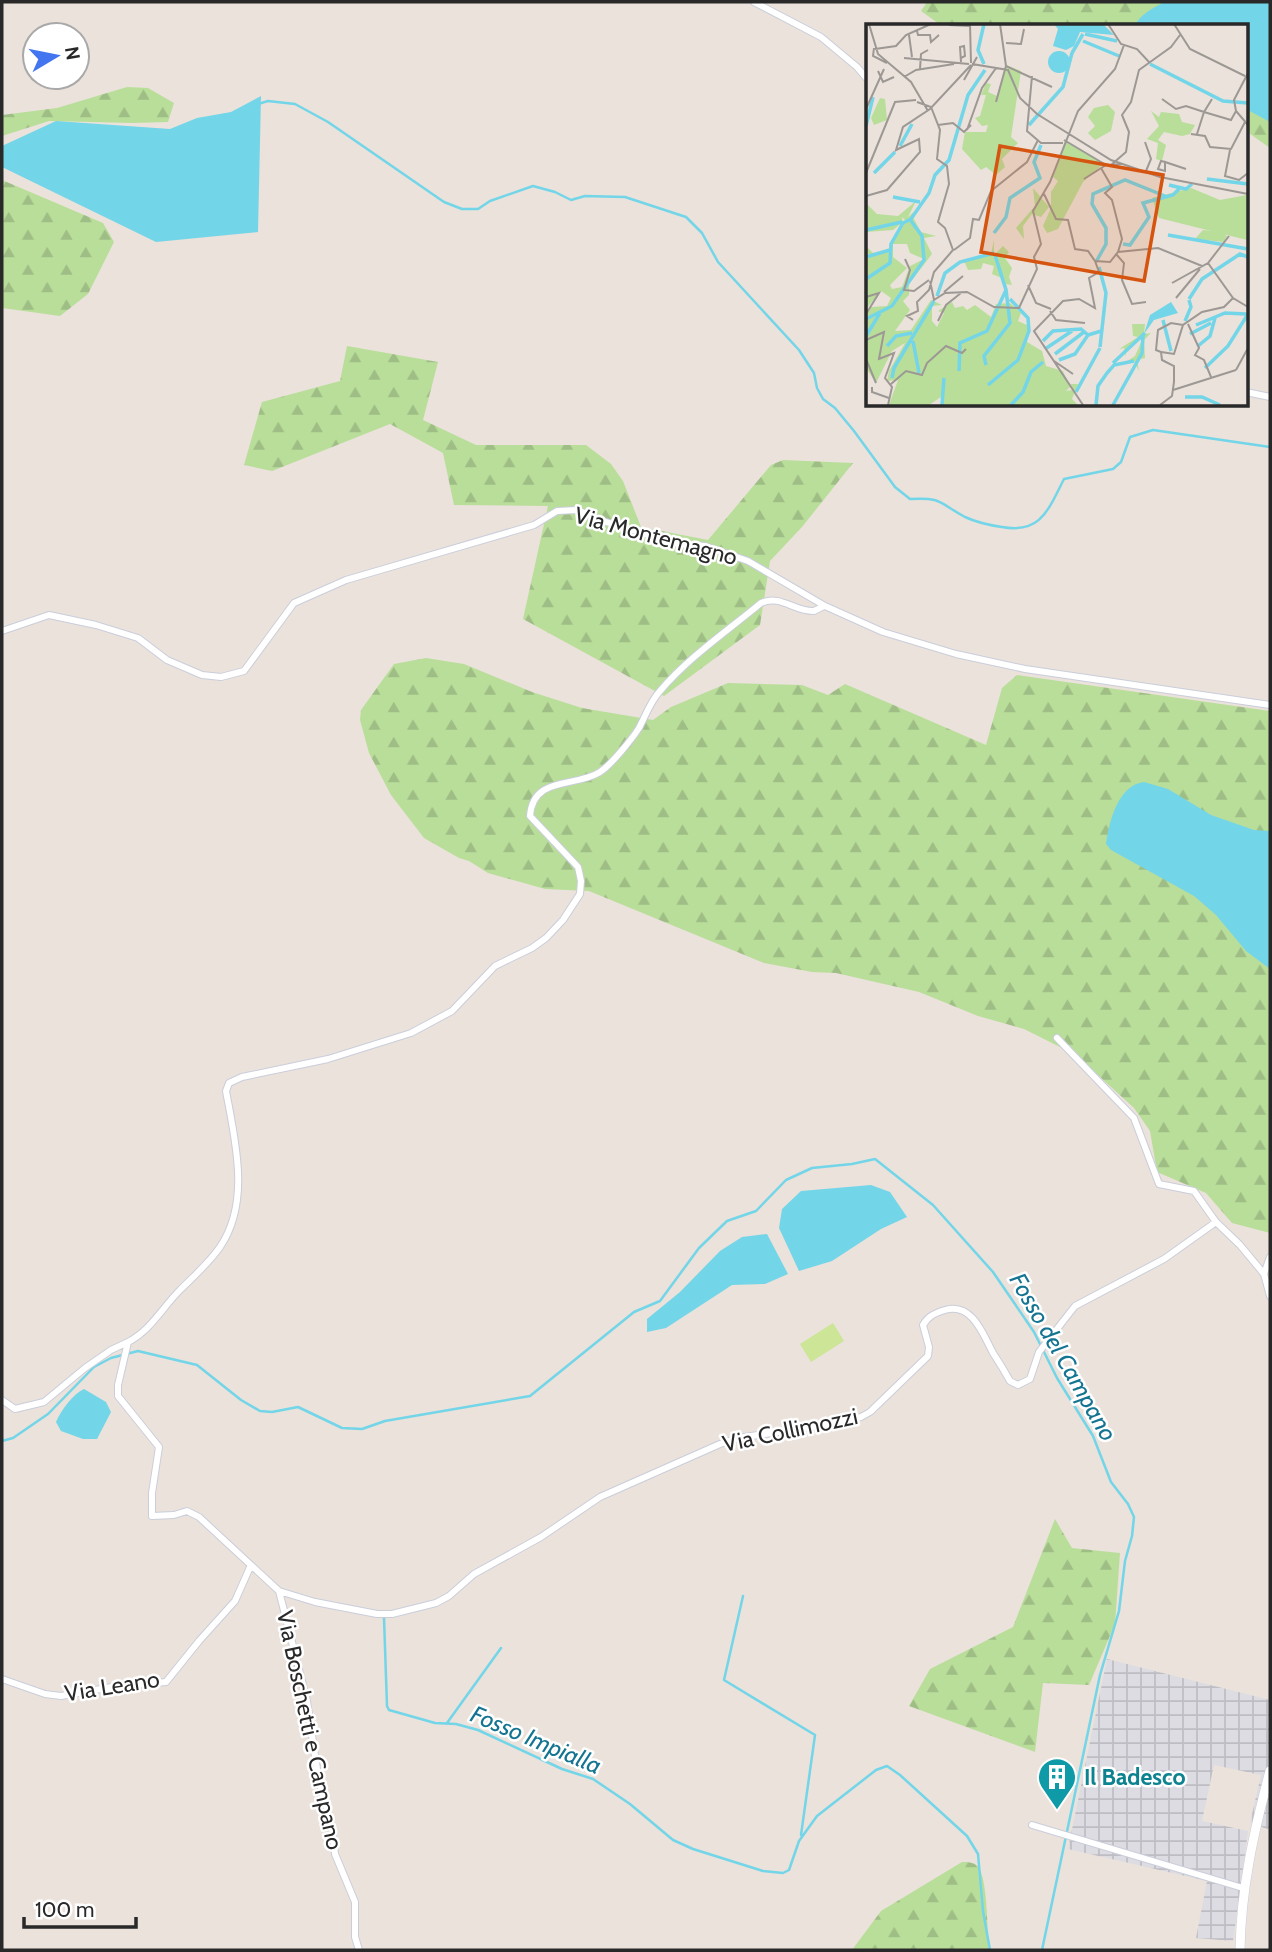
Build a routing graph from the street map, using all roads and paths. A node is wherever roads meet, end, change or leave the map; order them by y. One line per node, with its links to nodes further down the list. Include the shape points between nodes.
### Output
1 (754, 2): 2 (street, via 821,37)
2 (866, 78)
3 (1248, 392): 4 (street)
4 (1270, 397)
5 (825, 606): 6 (street, Via Montemagno, via 731,554 678,544 577,510 557,512 534,525 346,580 294,603 244,671 221,677 202,675 167,660 138,638 49,615); 7 (street, Via Montemagno, via 883,632 956,654 1025,669); 13 (street, via 814,611 777,600 761,603 690,660 661,690 638,730 602,771 550,785 540,794 530,808 530,817 578,867 581,881 580,894 546,938 495,966 452,1011 411,1033 229,1083 226,1091 239,1180 229,1231 220,1248 151,1326)
6 (2, 631)
7 (1270, 705)
8 (1057, 1038): 9 (street, via 1134,1118 1160,1184 1194,1191)
9 (1216, 1222): 11 (street); 16 (street, Via Collimozzi, via 1164,1259 1075,1306 1039,1352 1030,1379 1018,1385 1010,1381 975,1320 954,1308 943,1311 923,1325 928,1356 870,1412 838,1423 720,1444 593,1501 474,1574 443,1600 377,1614)
10 (1270, 1257): 11 (street)
11 (1264, 1274): 12 (street)
12 (1270, 1296)
13 (128, 1342): 14 (street, via 44,1402 15,1409); 15 (street, Via Boschetti e Campano, via 118,1396 159,1447 152,1516 187,1511)
14 (2, 1400)
15 (251, 1565): 16 (street, Via Boschetti e Campano); 17 (street, Via Leano, via 236,1601 166,1682 61,1696)
16 (279, 1591): 21 (street, Via Boschetti e Campano, via 307,1702 335,1854 355,1902)
17 (2, 1679)
18 (1270, 1770): 20 (main road)
19 (1032, 1825): 20 (street)
20 (1243, 1888): 22 (main road)
21 (359, 1950)
22 (1240, 1950)

